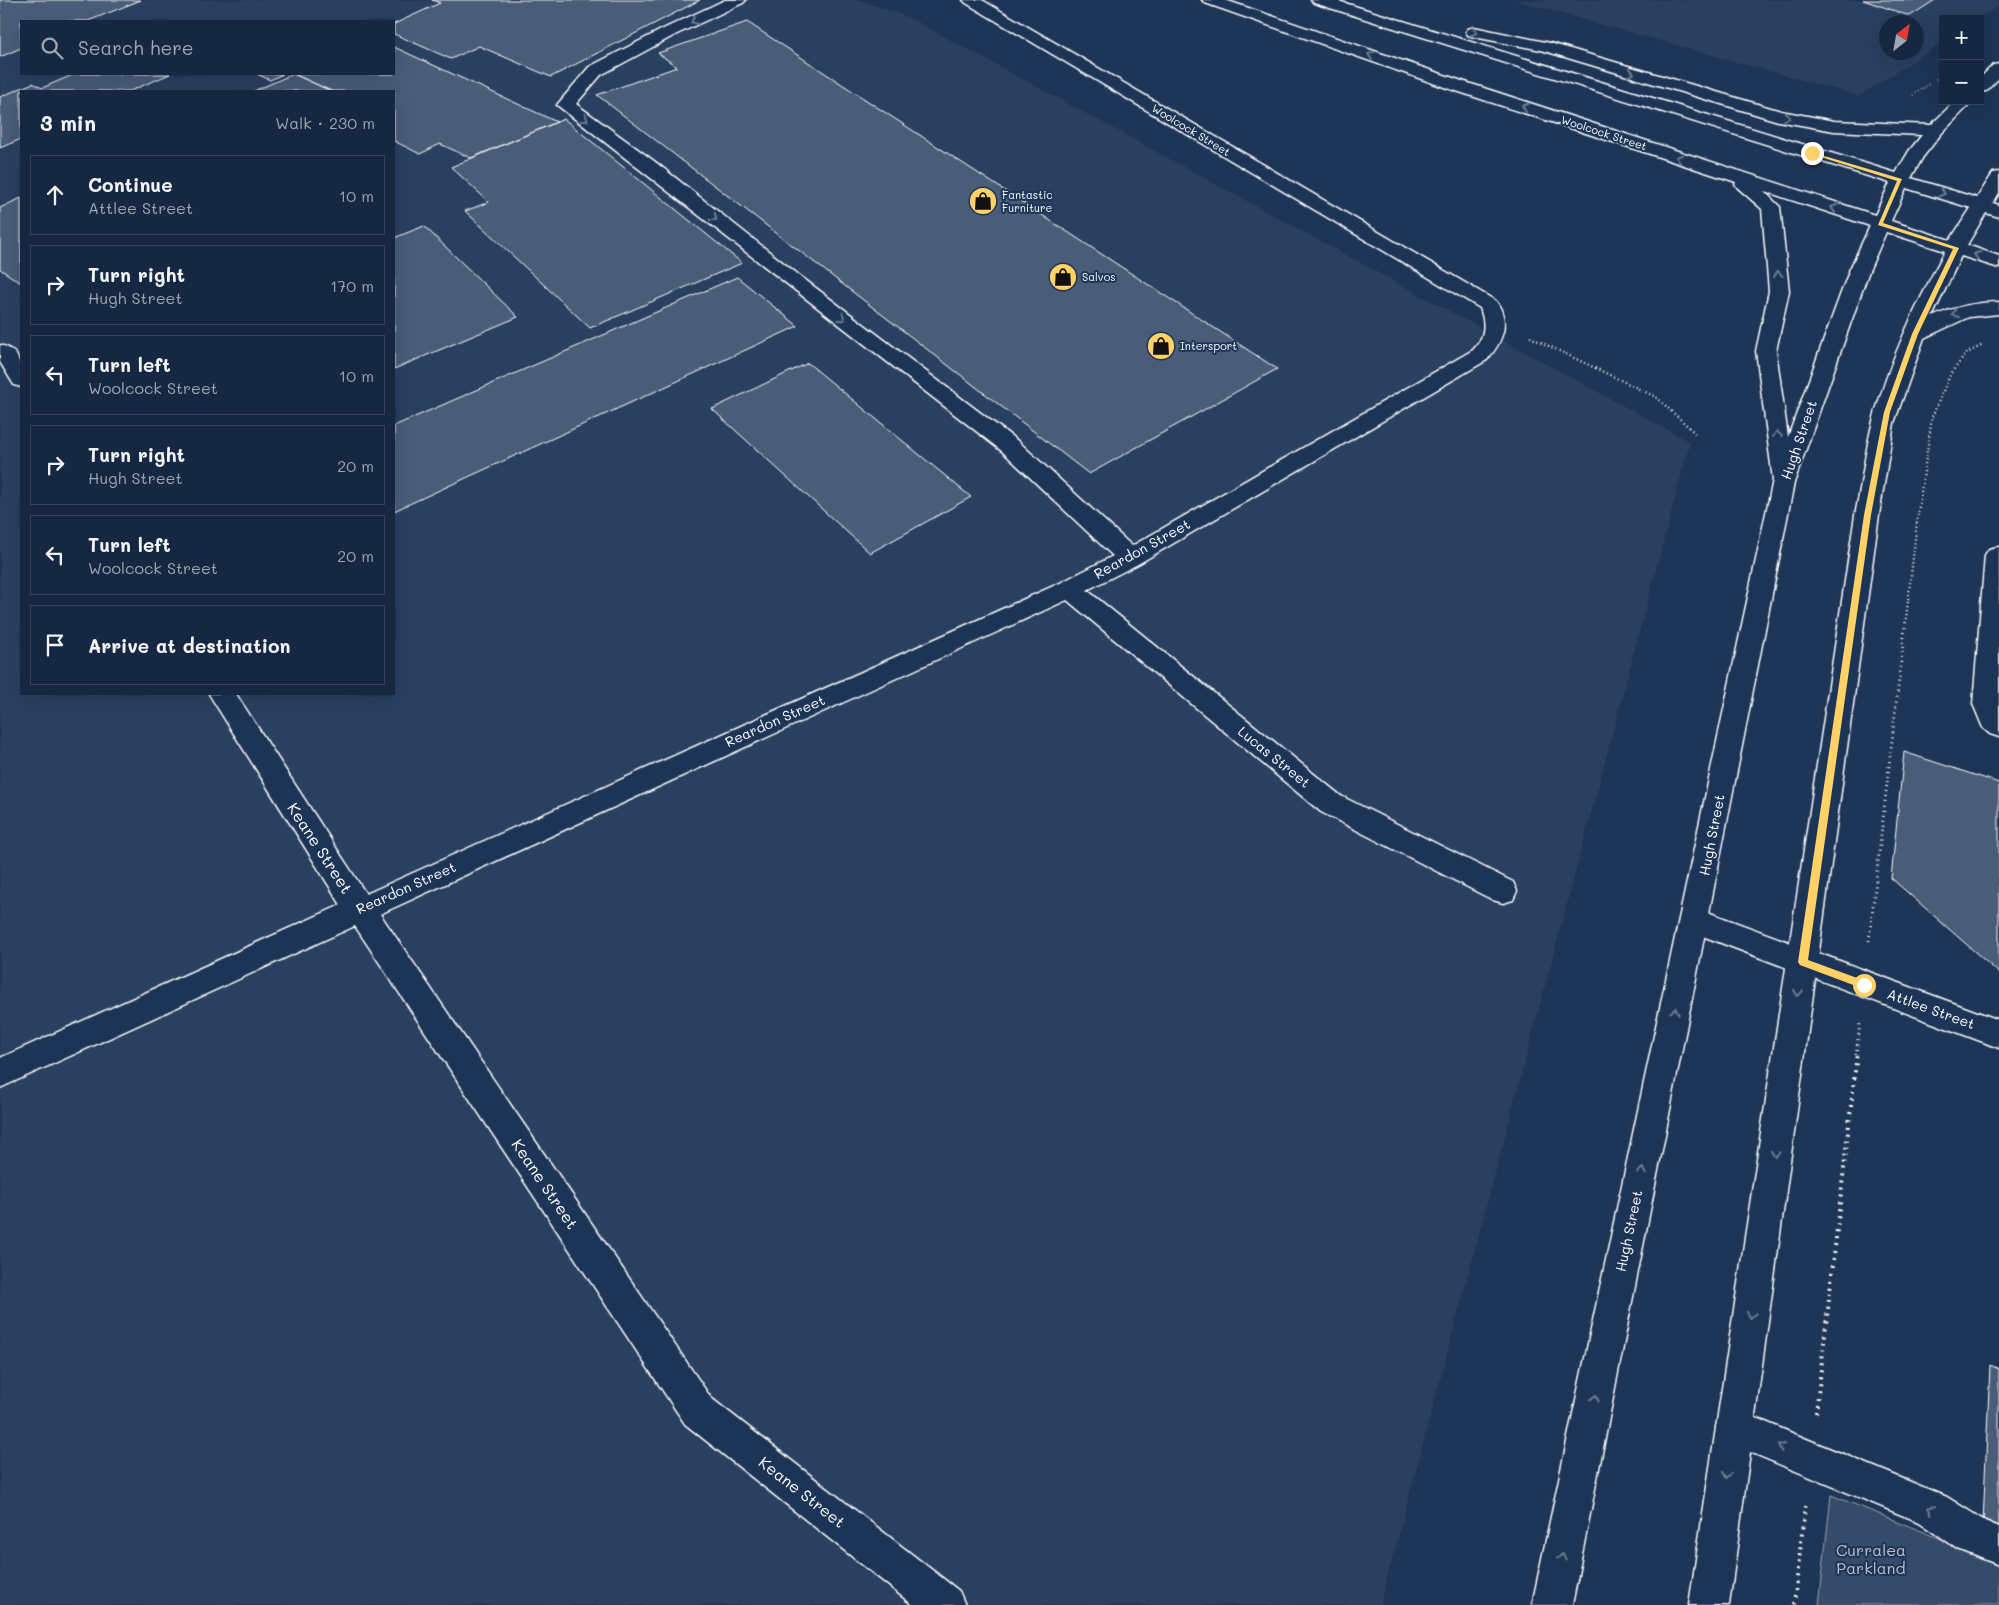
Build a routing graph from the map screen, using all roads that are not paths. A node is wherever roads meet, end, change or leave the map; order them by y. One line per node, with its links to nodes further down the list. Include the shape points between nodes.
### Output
1 (738, 0): 24 (main road, one-way to 24, via 595,71 566,105 1011,447)
2 (971, 0): 18 (main road, Woolcock Street)
3 (1210, 0): 10 (main road, Woolcock Street, one-way to 3)
4 (1319, 0): 5 (main road)
5 (1340, 6): 9 (main road, one-way to 9, via 1544,46 1778,116 1834,126); 12 (main road)
6 (1999, 69): 7 (main road)
7 (1984, 83)
8 (1961, 105): 9 (main road, Hugh Street)
9 (1935, 130): 12 (main road, Hugh Street)
10 (1735, 176): 14 (main road, Woolcock Street, one-way to 10); 22 (main road, one-way to 10, via 1766,351 1780,290 1771,207)
11 (1999, 177): 13 (main road)
12 (1900, 180): 13 (main road, one-way to 13); 14 (main road, Hugh Street)
13 (1991, 208): 15 (main road)
14 (1880, 224): 15 (main road, Woolcock Street); 22 (main road, Hugh Street, via 1859,271)
15 (1956, 248): 16 (main road, Woolcock Street, one-way to 15); 19 (main road)
16 (1999, 262)
17 (1999, 308): 19 (main road, one-way to 19, via 1958,312)
18 (1492, 313): 24 (main road, Reardon Street, via 1492,342 1480,355)
19 (1915, 334): 31 (main road, via 1887,412 1867,515)
20 (0, 351): 21 (main road)
21 (20, 378)
22 (1783, 483): 30 (main road, Hugh Street)
23 (1997, 555): 27 (main road, via 1986,704 1992,720)
24 (1130, 558): 25 (main road, Reardon Street)
25 (1069, 589): 28 (main road, Lucas Street, via 1331,804); 29 (main road, Reardon Street)
26 (223, 695): 29 (main road, Keane Street)
27 (1999, 727)
28 (1503, 891)
29 (360, 909): 33 (main road, Reardon Street); 36 (main road, Keane Street, via 698,1410)
30 (1694, 920): 31 (main road, Attlee Street); 37 (main road, Hugh Street, one-way to 30)
31 (1803, 962): 32 (main road, Attlee Street); 34 (main road, one-way to 34)
32 (1999, 1034)
33 (0, 1073)
34 (1734, 1427): 35 (main road, one-way to 34, via 1972,1535 1934,1510); 38 (main road, one-way to 38)
35 (1999, 1546)
36 (945, 1605)
37 (1552, 1605)
38 (1709, 1605)

